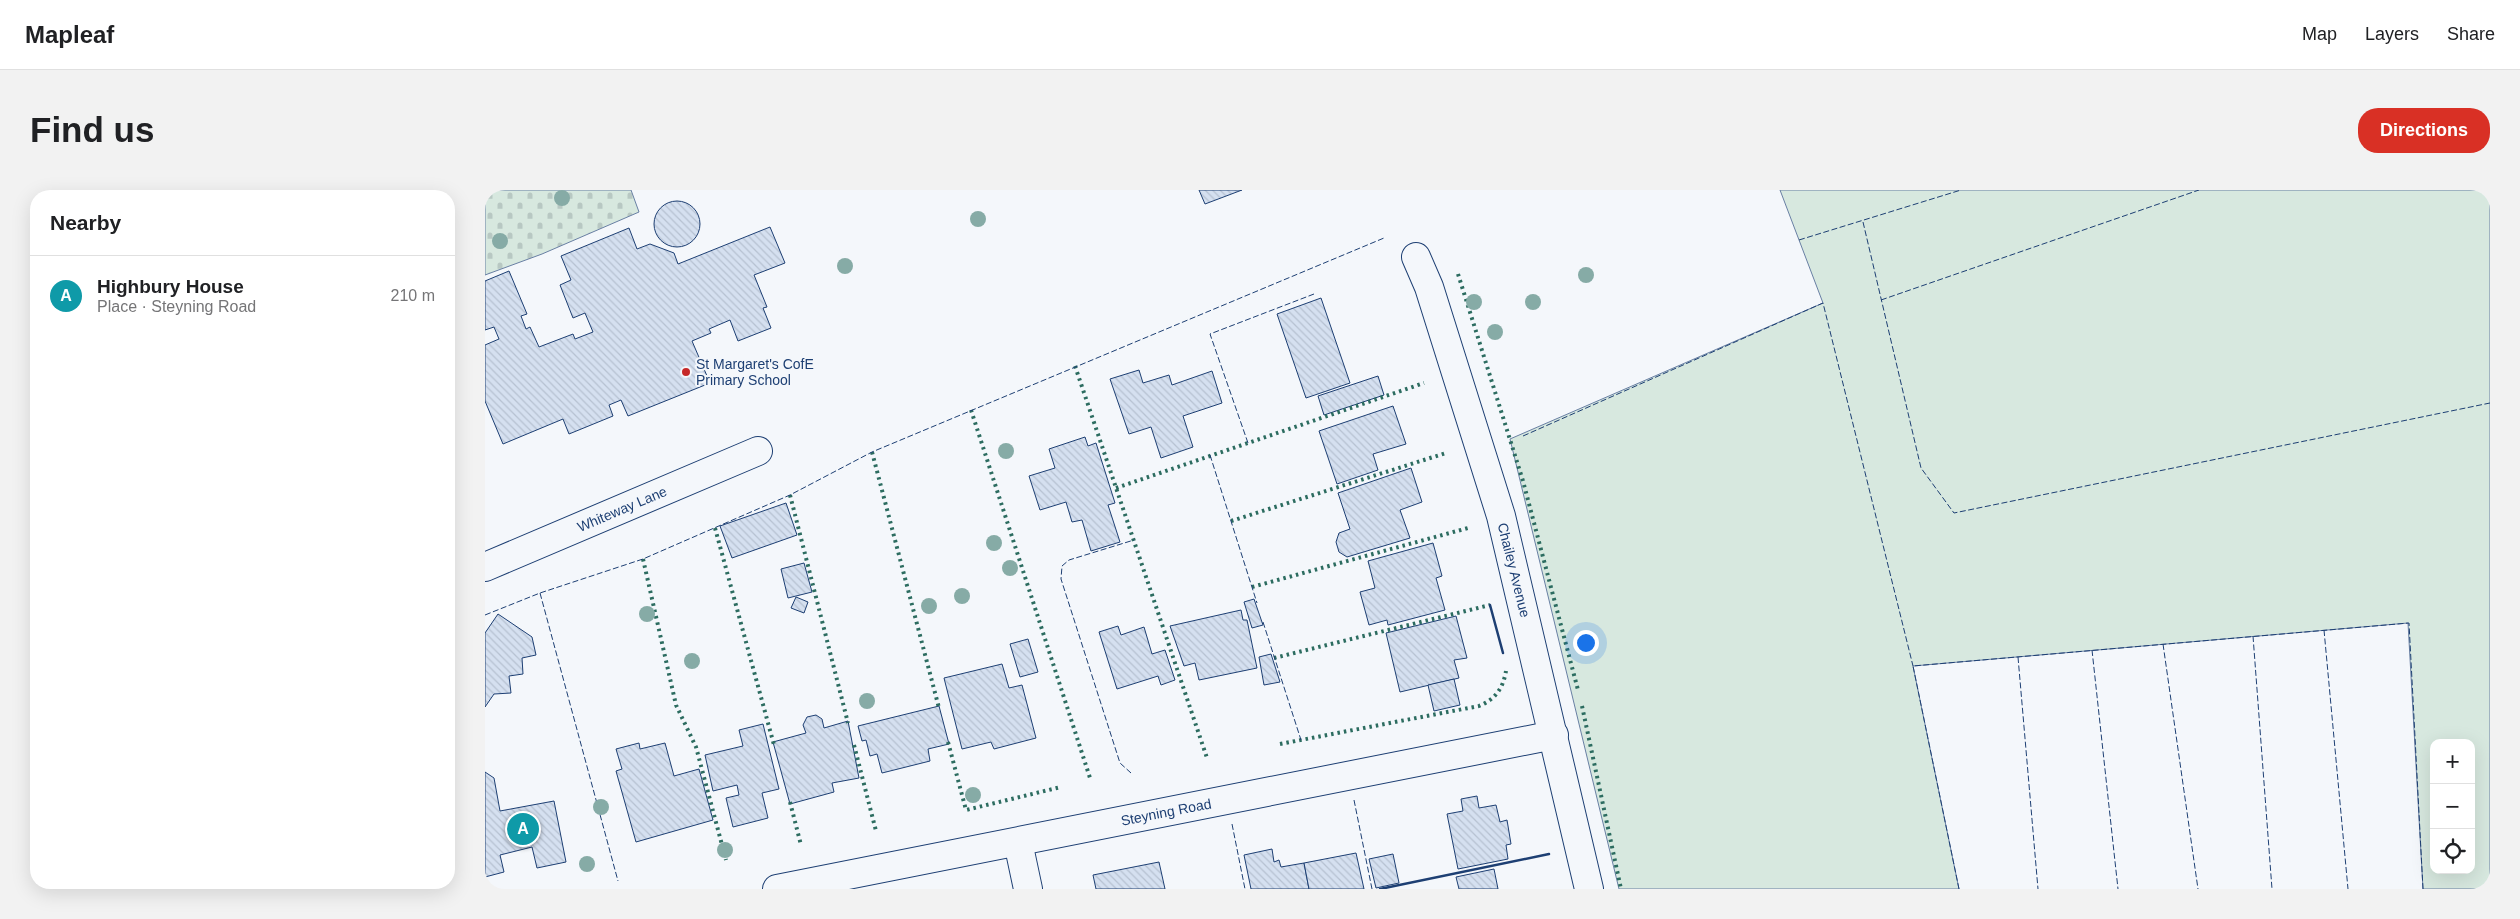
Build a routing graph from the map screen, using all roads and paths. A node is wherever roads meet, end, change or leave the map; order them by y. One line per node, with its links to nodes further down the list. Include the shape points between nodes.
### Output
1 (1416, 257): 4 (street, Chailey Avenue, via 1429,287 1501,516)
2 (759, 451): 3 (street, Whiteway Lane)
3 (485, 567)
4 (1554, 735): 5 (street, Steyning Road); 8 (street, Chailey Avenue)
5 (1018, 842): 6 (street, Steyning Road); 7 (street)
6 (777, 889)
7 (1028, 889)
8 (1589, 889)

